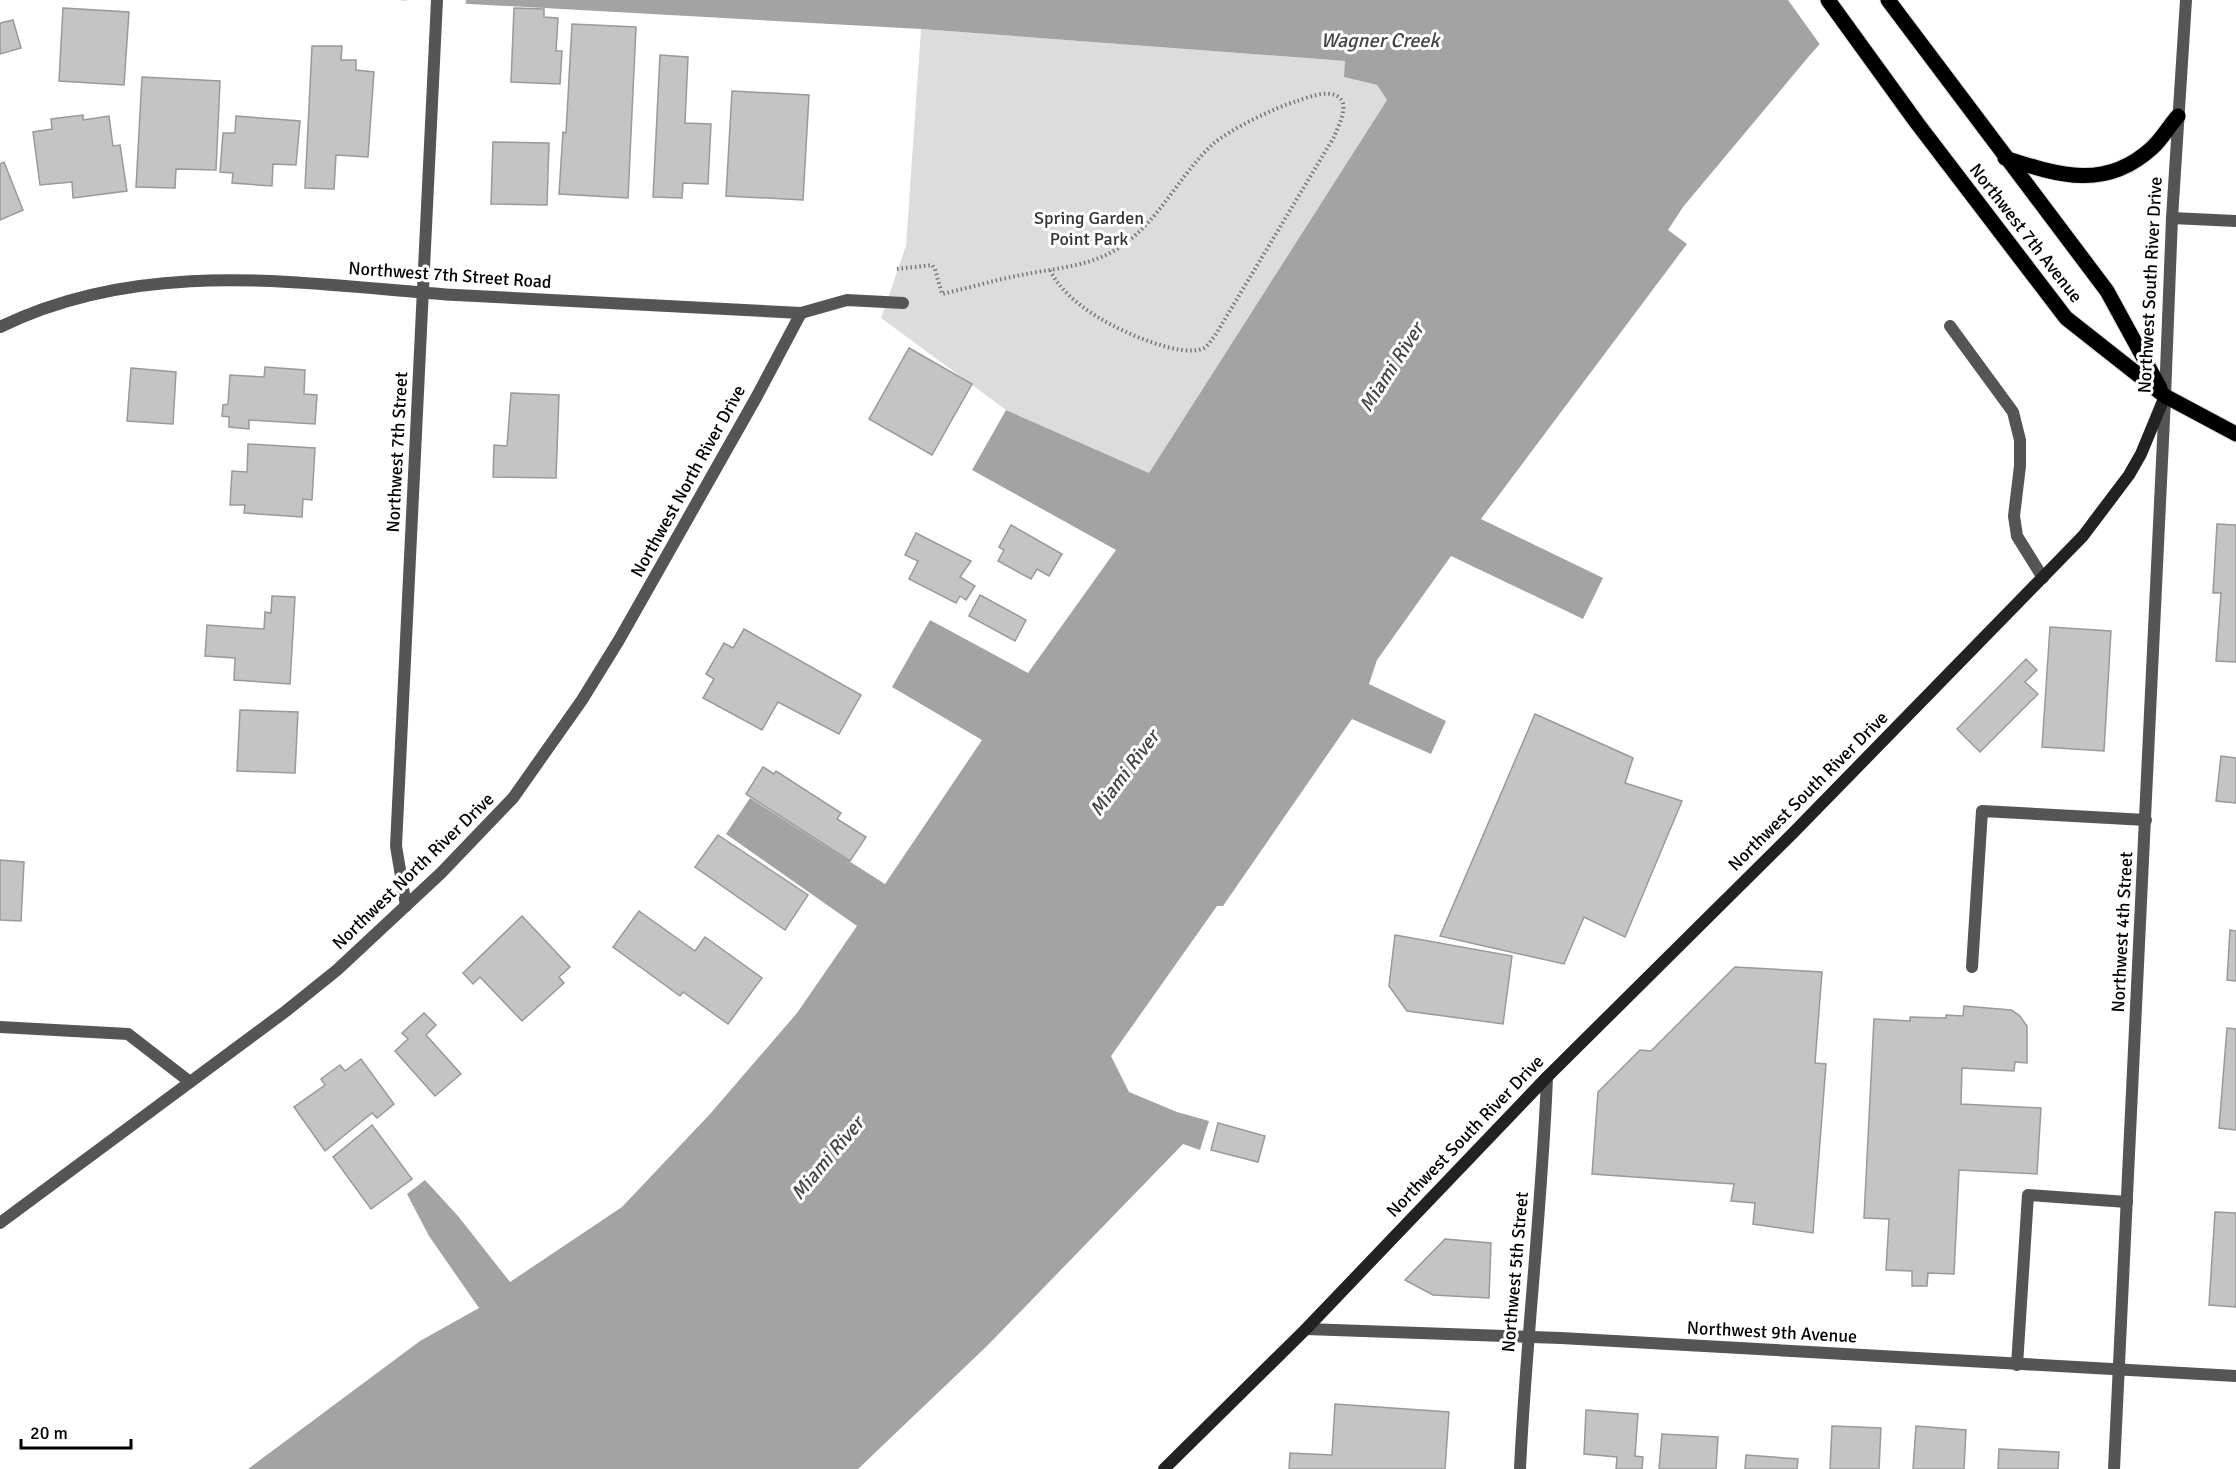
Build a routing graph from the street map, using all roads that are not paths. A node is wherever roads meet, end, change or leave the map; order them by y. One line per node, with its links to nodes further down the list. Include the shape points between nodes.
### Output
1 (437, 0): 9 (street, Northwest 7th Street)
2 (1828, 0): 14 (main road, Northwest 7th Avenue, via 2066,318)
3 (1888, 0): 6 (main road, Northwest 7th Avenue)
4 (2186, 0): 5 (street, Northwest South River Drive)
5 (2178, 116): 6 (main road, via 2152,148 2122,169 2088,177 2056,174); 7 (street, Northwest South River Drive)
6 (2005, 158): 14 (main road, Northwest 7th Avenue, via 2107,291)
7 (2172, 218): 8 (street); 14 (street, Northwest South River Drive)
8 (2236, 221)
9 (423, 292): 11 (street, Northwest 7th Street Road); 13 (street, Northwest 7th Street Road, via 181,280 106,290); 18 (street, Northwest 7th Street, via 396,846)
10 (903, 303): 11 (street, Northwest 7th Street Road, via 847,300)
11 (801, 313): 18 (street, Northwest North River Drive, via 654,579 582,700 513,798)
12 (1950, 326): 16 (street, via 2013,412 2020,440 2014,516 2017,536)
13 (0, 327)
14 (2165, 396): 15 (main road); 16 (main road, Northwest South River Drive, via 2129,475 2083,536); 17 (street, Northwest 4th Street)
15 (2236, 434)
16 (2043, 578): 21 (main road, Northwest South River Drive)
17 (2146, 820): 19 (street, via 1982,811); 23 (street, Northwest 4th Street)
18 (406, 906): 22 (street, Northwest North River Drive, via 337,970)
19 (1972, 967)
20 (0, 1027): 22 (street, via 128,1034)
21 (1547, 1077): 25 (main road, Northwest South River Drive); 26 (street, Northwest 5th Street)
22 (190, 1082): 24 (street, Northwest North River Drive)
23 (2127, 1202): 27 (street, via 2028,1195); 28 (street, Northwest 4th Street)
24 (0, 1223)
25 (1306, 1329): 26 (street, Northwest 9th Avenue); 30 (main road, Northwest South River Drive)
26 (1529, 1337): 27 (street, Northwest 9th Avenue); 31 (street, Northwest 5th Street)
27 (2017, 1365): 28 (street, Northwest 9th Avenue)
28 (2119, 1370): 29 (street, Northwest 9th Avenue); 32 (street, Northwest 4th Street)
29 (2236, 1376)
30 (1164, 1469)
31 (1520, 1469)
32 (2114, 1469)

